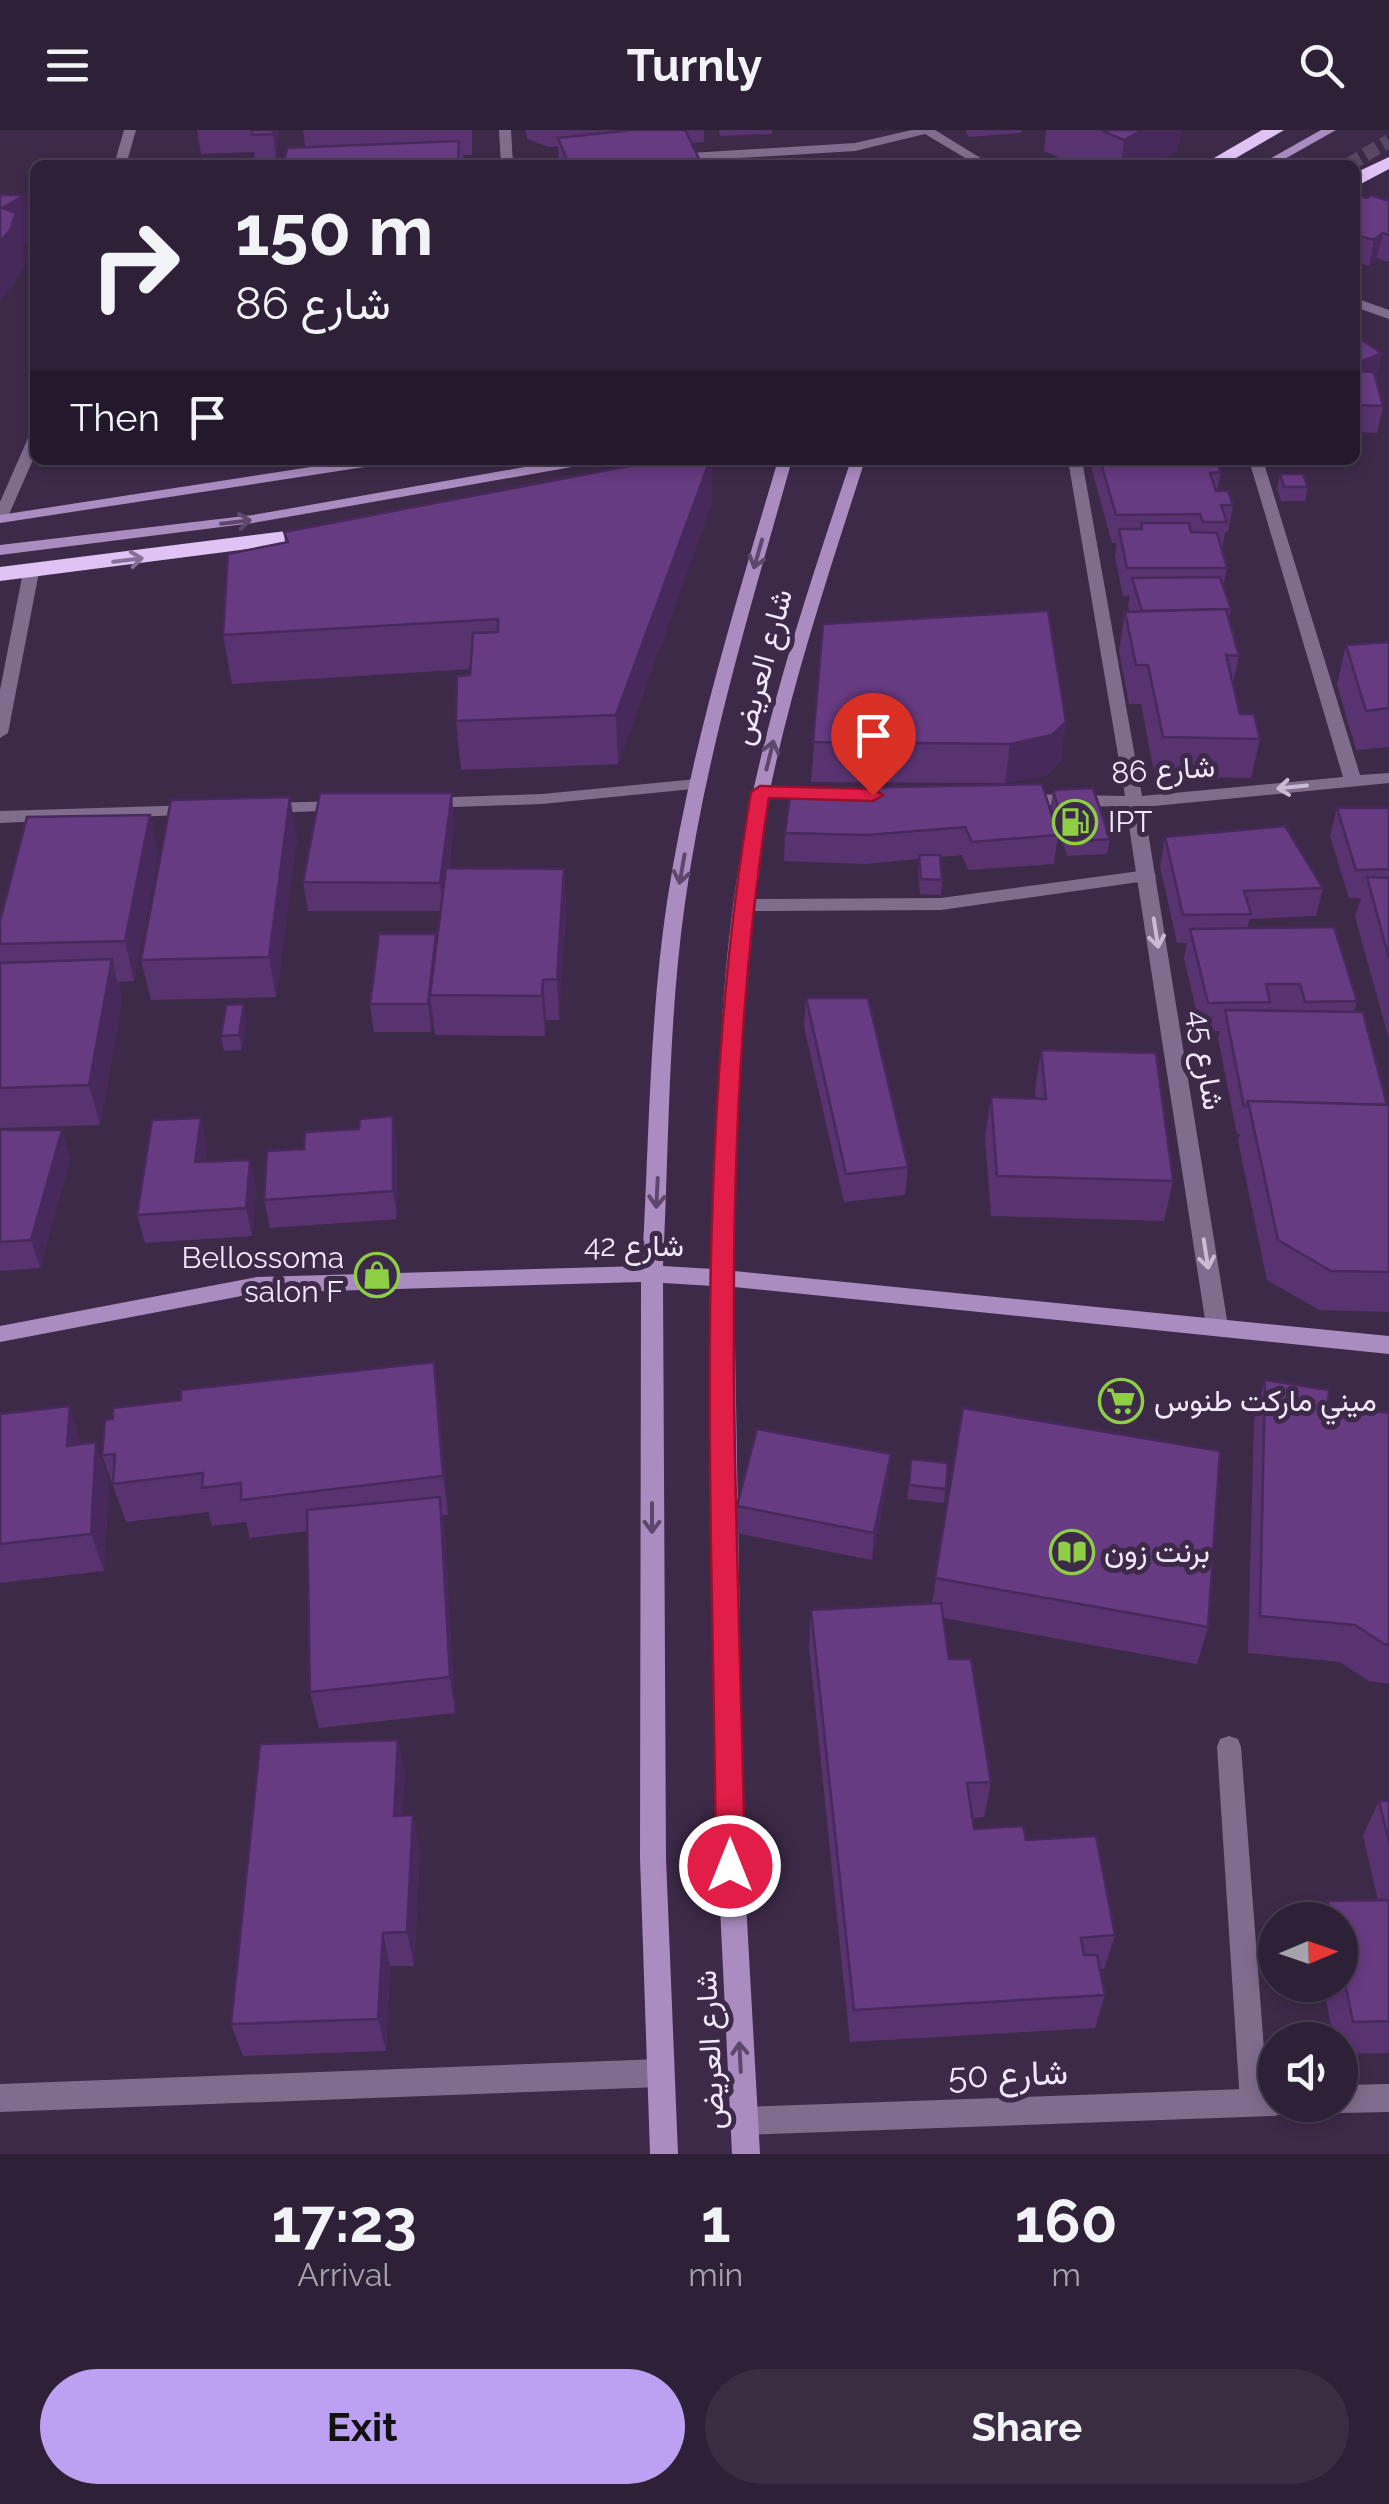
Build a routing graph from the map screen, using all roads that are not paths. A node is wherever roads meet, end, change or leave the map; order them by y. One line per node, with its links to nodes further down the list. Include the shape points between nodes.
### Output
1 (130, 130): 7 (street)
2 (504, 130): 8 (street)
3 (927, 130): 6 (street, via 855,147); 9 (street)
4 (1275, 130): 10 (highway)
5 (1330, 130): 11 (main road)
6 (658, 159)
7 (121, 160)
8 (506, 160)
9 (978, 160)
10 (1220, 160)
11 (1274, 160)
12 (1389, 162): 13 (highway)
13 (1360, 179)
14 (1360, 304): 15 (street)
15 (1389, 315)
16 (30, 449): 23 (street)
17 (351, 465): 23 (main road)
18 (560, 465): 25 (main road, one-way to 18, via 253,520)
19 (784, 465): 31 (main road, شارع العريض, one-way to 31)
20 (856, 465): 32 (main road, شارع العريض, one-way to 20, via 792,661)
21 (1075, 465): 35 (street, شارع 45)
22 (1258, 465): 30 (street)
23 (0, 518)
24 (355, 528): 26 (highway, one-way to 24)
25 (0, 550)
26 (31, 572): 27 (highway); 28 (street)
27 (0, 574)
28 (0, 733)
29 (1389, 778): 30 (street, شارع 86)
30 (1353, 781): 35 (street, شارع 86, one-way to 35)
31 (697, 784): 36 (street); 43 (main road, شارع العريض, one-way to 43, via 668,978)
32 (760, 792): 33 (street); 42 (main road, شارع العريض)
33 (840, 794)
34 (997, 798): 35 (street, شارع 86)
35 (1135, 802): 41 (street, شارع 45)
36 (408, 804)
37 (371, 805): 38 (street)
38 (243, 808)
39 (206, 809): 40 (street)
40 (0, 816)
41 (1148, 876): 42 (street, via 941,904); 45 (street, شارع 45, one-way to 45)
42 (742, 905): 44 (main road, شارع العريض, via 730,1036)
43 (652, 1274): 44 (main road, شارع 42); 46 (main road, شارع 42, via 257,1285); 50 (main road, شارع العريض, one-way to 50)
44 (723, 1278): 45 (main road, شارع 42); 55 (main road, شارع العريض, one-way to 44, via 730,1866)
45 (1217, 1326): 47 (main road, شارع 42)
46 (0, 1334)
47 (1389, 1345)
48 (1229, 1747): 49 (street)
49 (1258, 2041)
50 (660, 2073): 51 (street); 56 (main road, شارع العريض)
51 (0, 2098)
52 (1389, 2098): 53 (street)
53 (1358, 2099)
54 (1258, 2102): 55 (street, شارع 50)
55 (743, 2120): 57 (main road, شارع العريض)
56 (664, 2154)
57 (746, 2154)

